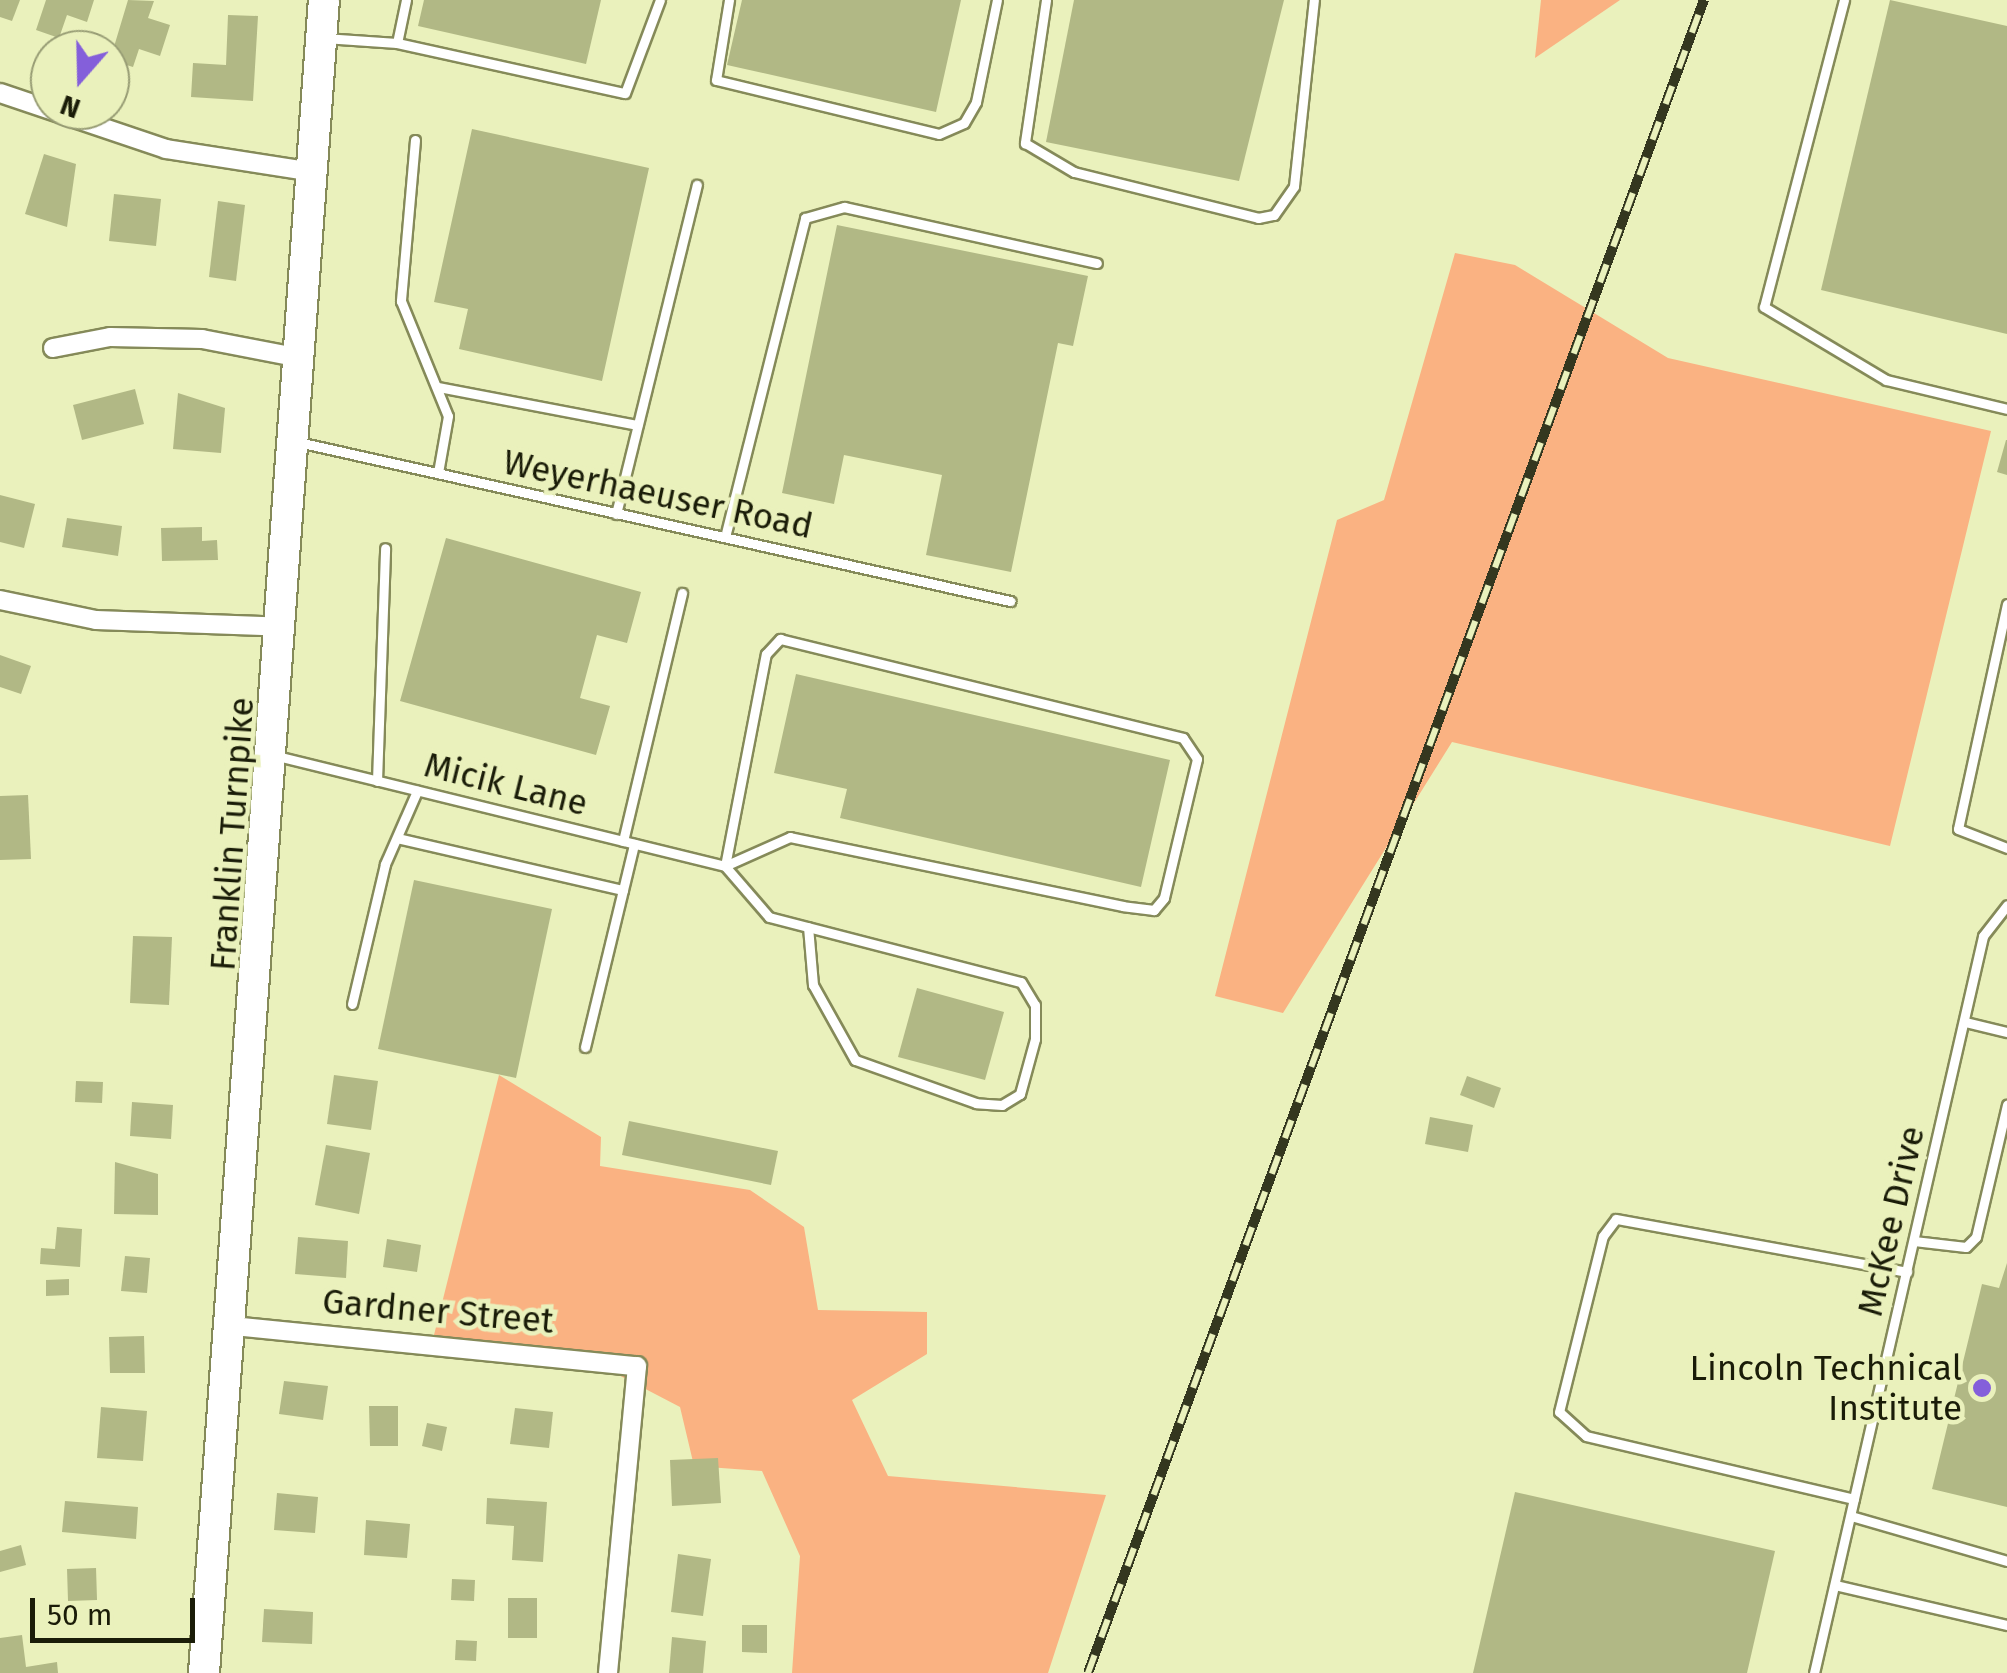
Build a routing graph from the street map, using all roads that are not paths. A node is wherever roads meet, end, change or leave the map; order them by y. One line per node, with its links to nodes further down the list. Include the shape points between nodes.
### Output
1 (324, 0): 9 (main road, Franklin Turnpike)
2 (406, 0): 10 (lane)
3 (660, 0): 10 (lane, via 625,93)
4 (730, 0): 5 (lane, via 716,80 938,134 964,124 976,102)
5 (996, 0)
6 (1046, 0): 7 (lane, via 1025,142 1074,172 1258,218 1274,215 1294,186)
7 (1314, 0)
8 (1844, 0): 19 (lane, via 1764,307 1886,380)
9 (321, 38): 10 (lane); 13 (main road, Franklin Turnpike)
10 (396, 43)
11 (0, 93): 13 (street, via 166,150)
12 (415, 140): 18 (lane, via 401,301)
13 (313, 172): 17 (main road, Franklin Turnpike)
14 (697, 185): 20 (lane)
15 (1098, 263): 24 (lane, via 844,207 805,218)
16 (53, 348): 17 (street, via 110,337 202,339)
17 (301, 358): 21 (main road, Franklin Turnpike)
18 (438, 387): 20 (lane); 22 (lane, via 449,447)
19 (2007, 409)
20 (637, 425): 23 (lane)
21 (295, 442): 22 (lane, Weyerhaeuser Road); 30 (main road, Franklin Turnpike)
22 (438, 473): 23 (lane, Weyerhaeuser Road)
23 (616, 514): 24 (lane, Weyerhaeuser Road)
24 (726, 537): 28 (lane, Weyerhaeuser Road)
25 (385, 548): 32 (lane)
26 (682, 593): 35 (lane)
27 (0, 600): 30 (street, via 96,620)
28 (1010, 601)
29 (2007, 604): 36 (lane, via 1958,829)
30 (283, 627): 31 (main road, Franklin Turnpike)
31 (275, 756): 32 (lane, Micik Lane); 48 (main road, Franklin Turnpike)
32 (377, 781): 33 (lane, Micik Lane)
33 (417, 791): 34 (lane); 35 (lane, Micik Lane)
34 (397, 838): 38 (lane); 41 (lane)
35 (629, 843): 37 (lane, Micik Lane); 38 (lane)
36 (2007, 848)
37 (724, 866): 37 (lane, via 766,654 780,639 1183,738 1197,759 1154,910 823,840 790,837); 40 (lane, via 769,917)
38 (623, 890): 44 (lane)
39 (2007, 905): 42 (lane, McKee Drive, via 1984,936)
40 (808, 927): 40 (lane, via 1021,982 1035,1022 1020,1094 1002,1105 976,1103 855,1060 813,985)
41 (352, 1004)
42 (1965, 1022): 43 (lane); 46 (lane, McKee Drive)
43 (2007, 1032)
44 (585, 1047)
45 (2007, 1106): 46 (lane, via 1976,1237 1966,1247)
46 (1914, 1240): 47 (lane, McKee Drive)
47 (1907, 1272): 49 (lane, McKee Drive); 49 (lane, via 1616,1219 1603,1236 1559,1412 1586,1436)
48 (233, 1326): 54 (main road, Franklin Turnpike); 55 (street, Gardner Street, via 637,1366)
49 (1854, 1499): 50 (lane, McKee Drive)
50 (1850, 1516): 51 (lane); 52 (lane, McKee Drive)
51 (2007, 1562)
52 (1835, 1585): 53 (lane); 56 (lane, McKee Drive)
53 (2007, 1625)
54 (204, 1673)
55 (608, 1673)
56 (1814, 1673)

